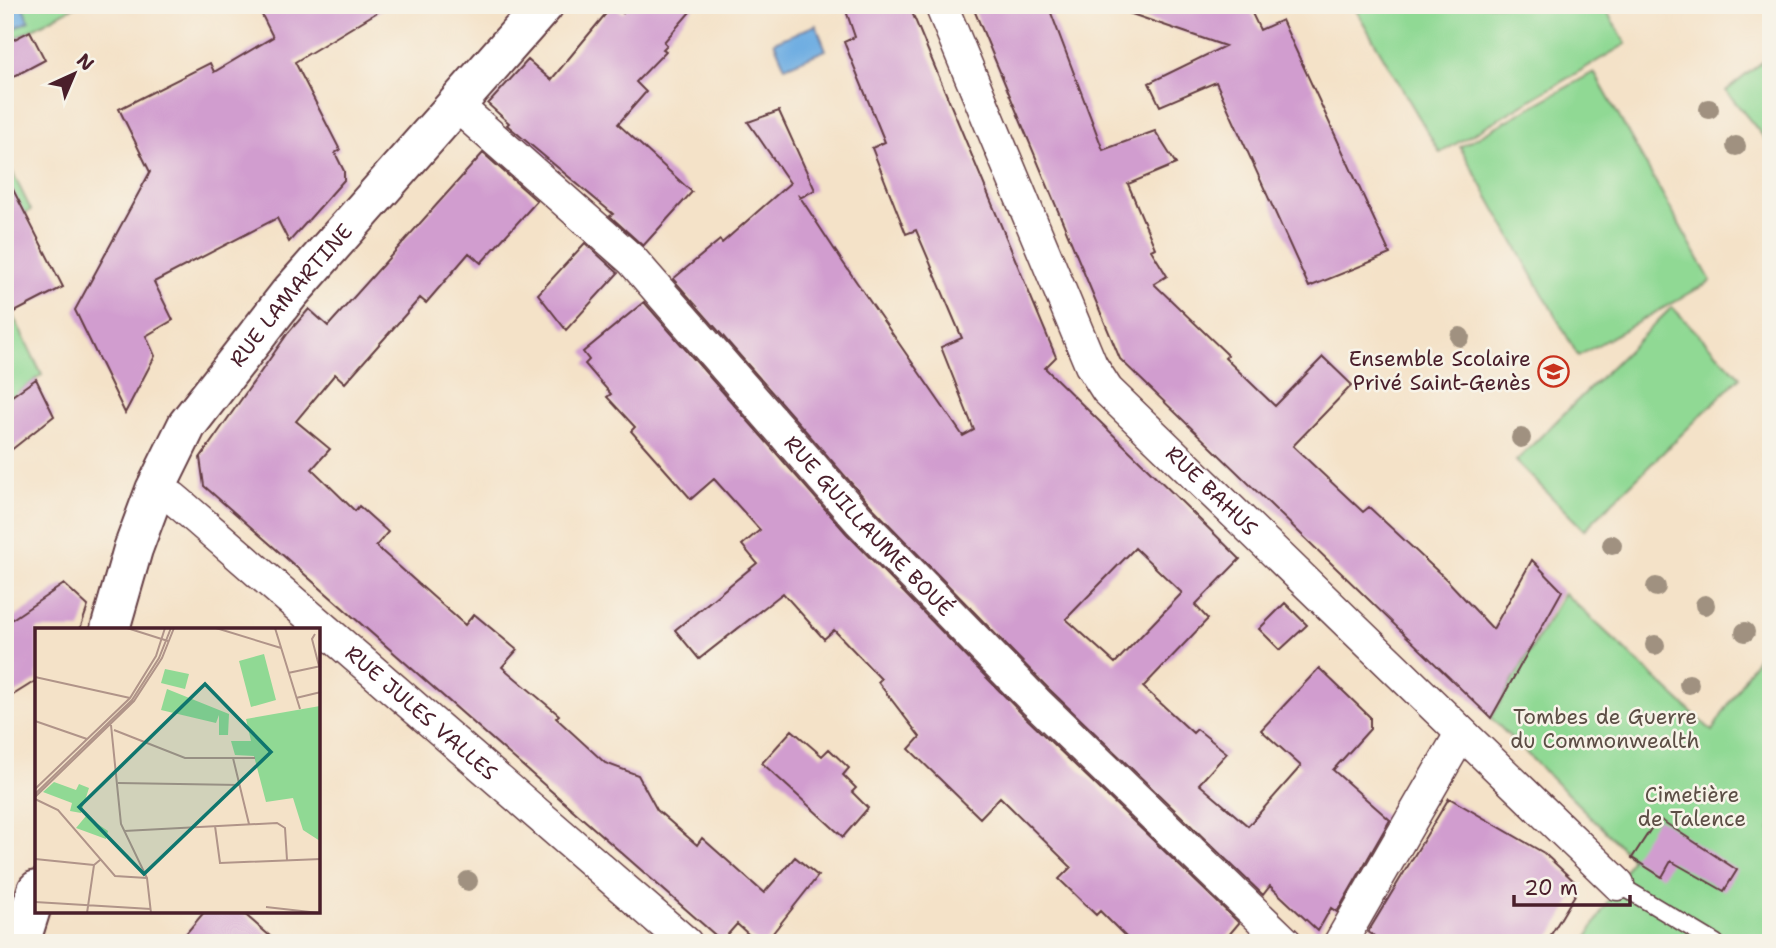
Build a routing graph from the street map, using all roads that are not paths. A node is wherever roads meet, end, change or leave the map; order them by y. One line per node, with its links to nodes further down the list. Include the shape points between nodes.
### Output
1 (544, 5): 3 (street, RUE LAMARTINE)
2 (941, 5): 6 (street, RUE BAHUS, via 1091,365 1107,390)
3 (456, 104): 4 (street, RUE LAMARTINE, via 289,293 220,380 187,425); 11 (street, RUE GUILLAUME BOUÉ, via 632,260 859,520 1036,702)
4 (155, 490): 5 (street, RUE LAMARTINE); 10 (street, RUE JULES VALLES, via 186,509)
5 (110, 628)
6 (1461, 734): 7 (street, RUE BAHUS); 12 (street)
7 (1618, 884): 13 (lane)
8 (35, 896): 9 (street)
9 (20, 943)
10 (686, 943)
11 (1286, 943)
12 (1339, 943)
13 (1716, 943)

